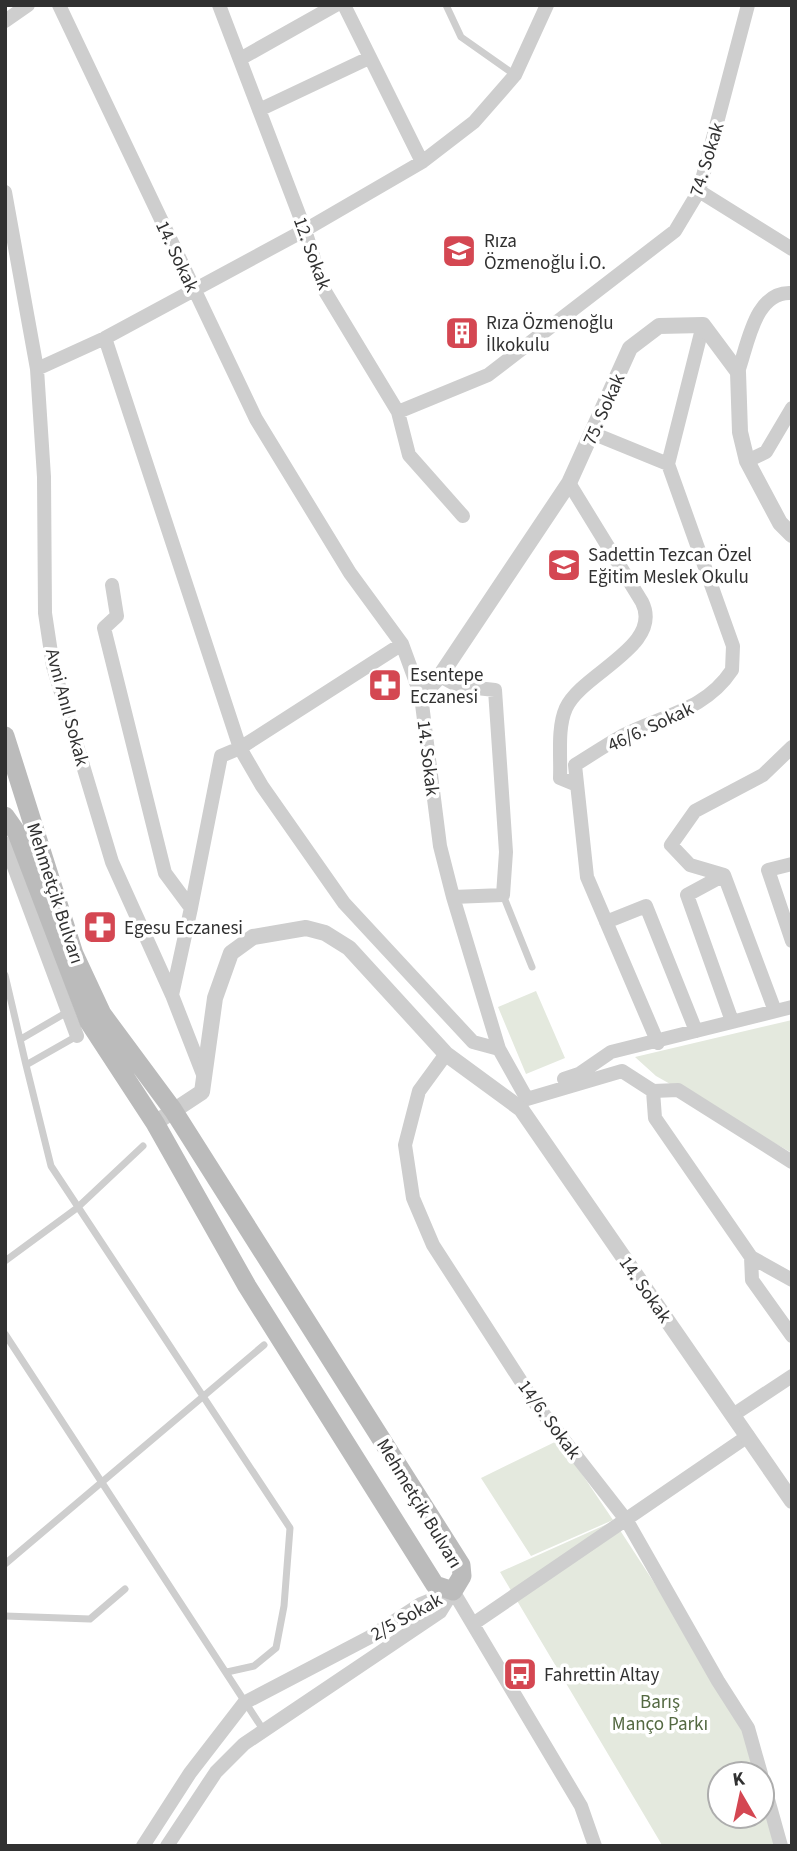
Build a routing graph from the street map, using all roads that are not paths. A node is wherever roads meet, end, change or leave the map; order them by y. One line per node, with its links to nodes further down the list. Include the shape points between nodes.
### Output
1 (28, 5): 9 (street)
2 (59, 5): 19 (street, 14. Sokak)
3 (219, 5): 11 (street, 12. Sokak)
4 (336, 5): 11 (street)
5 (344, 5): 10 (street)
6 (446, 5): 12 (lane, via 461,37)
7 (547, 5): 12 (street)
8 (748, 5): 15 (street, 74. Sokak)
9 (5, 21)
10 (369, 58): 13 (street); 14 (street)
11 (240, 59): 13 (street, 12. Sokak)
12 (515, 75): 14 (street, via 474,122)
13 (259, 110): 17 (street, 12. Sokak)
14 (422, 162): 17 (street)
15 (699, 191): 18 (street); 26 (street, 74. Sokak, via 676,231 488,375)
16 (5, 192): 23 (street, Avni Anıl Sokak)
17 (305, 230): 19 (street); 26 (street, 12. Sokak, via 323,288)
18 (792, 249)
19 (193, 288): 22 (street); 34 (street, 14. Sokak, via 256,419 350,573)
20 (792, 293): 24 (street, via 780,292 765,302)
21 (703, 325): 24 (street); 27 (street, 75. Sokak, via 659,326 630,348); 29 (street)
22 (105, 338): 23 (street); 39 (street)
23 (37, 369): 52 (street, Avni Anıl Sokak, via 45,613 53,666 112,862)
24 (738, 372): 28 (street, via 740,432)
25 (792, 408): 28 (street, via 766,452)
26 (398, 412): 31 (street, 12. Sokak, via 409,455)
27 (592, 433): 29 (street); 30 (street, 75. Sokak)
28 (747, 461): 32 (street, via 780,523)
29 (668, 464): 40 (street, 46/6. Sokak, via 733,646 732,670 704,701 624,735 575,765)
30 (569, 483): 35 (street, 75. Sokak); 40 (street, via 642,602 647,618 633,644 575,693 564,712 560,778)
31 (463, 516)
32 (792, 535)
33 (112, 585): 47 (street, via 117,616 104,628 120,701 165,873)
34 (402, 644): 36 (street, 14. Sokak); 39 (street)
35 (440, 676): 36 (street, 75. Sokak); 45 (street, via 458,686 495,690 506,852)
36 (421, 696): 46 (street, 14. Sokak, via 440,846)
37 (5, 736): 57 (main road, Mehmetçik Bulvarı, via 74,954)
38 (792, 747): 44 (street, via 763,775 695,811 671,845 690,865)
39 (240, 748): 47 (street, via 221,756); 61 (street, via 344,904 473,1042)
40 (577, 785): 48 (street, 46/6. Sokak, via 587,877)
41 (5, 816): 57 (main road, Mehmetçik Bulvarı, via 17,833)
42 (5, 843): 55 (street)
43 (792, 864): 49 (street, via 768,870)
44 (724, 875): 54 (street); 56 (street, via 687,894)
45 (503, 895): 46 (street); 50 (lane)
46 (453, 897): 61 (street, 14. Sokak)
47 (191, 908): 52 (street)
48 (606, 922): 58 (street, via 646,906); 60 (street, 46/6. Sokak)
49 (792, 941)
50 (532, 967)
51 (5, 975): 59 (lane)
52 (172, 995): 64 (street, Avni Anıl Sokak)
53 (792, 1007): 54 (street)
54 (775, 1011): 56 (street)
55 (69, 1012): 57 (street); 59 (lane)
56 (732, 1021): 58 (street)
57 (90, 1024): 63 (lane); 67 (main road, Mehmetçik Bulvarı); 68 (main road, Mehmetçik Bulvarı)
58 (696, 1031): 60 (street)
59 (21, 1039): 63 (lane)
60 (659, 1042): 66 (street, via 611,1052 579,1074)
61 (499, 1049): 66 (street, 14. Sokak)
62 (446, 1054): 64 (street, via 349,948 306,928 253,937 231,953 215,998); 66 (street); 84 (street, 14/6. Sokak, via 419,1091 405,1145 412,1198 433,1245 535,1403)
63 (26, 1065): 71 (lane, via 51,1166)
64 (204, 1077): 67 (street, via 202,1093)
65 (653, 1091): 66 (street, via 622,1070); 70 (street, via 678,1090); 72 (street, via 655,1118)
66 (523, 1100): 80 (street, 14. Sokak)
67 (173, 1110): 68 (street); 87 (main road, Mehmetçik Bulvarı, via 461,1565 462,1576)
68 (155, 1123): 87 (main road, Mehmetçik Bulvarı, via 247,1286 435,1585)
69 (143, 1146): 71 (lane)
70 (792, 1162)
71 (77, 1208): 73 (lane); 79 (lane)
72 (751, 1257): 74 (street); 76 (street, via 752,1280)
73 (5, 1261)
74 (792, 1280)
75 (5, 1334): 82 (lane)
76 (792, 1336)
77 (264, 1345): 79 (lane)
78 (792, 1376): 80 (street)
79 (204, 1395): 82 (lane); 90 (lane, via 290,1528 284,1606 275,1648 254,1666)
80 (733, 1415): 81 (street, 14. Sokak)
81 (748, 1436): 83 (street, 14. Sokak); 84 (street)
82 (100, 1485): 85 (lane); 90 (lane)
83 (792, 1501)
84 (627, 1521): 89 (street); 93 (street, 14/6. Sokak, via 748,1728)
85 (5, 1564)
86 (125, 1589): 88 (lane, via 90,1619)
87 (453, 1591): 89 (street); 91 (street, 2/5 Sokak, via 421,1604 370,1637); 92 (street, 2/5 Sokak, via 440,1612)
88 (5, 1616)
89 (473, 1624): 97 (street, via 581,1807)
90 (227, 1672): 91 (lane)
91 (244, 1703): 92 (lane); 95 (street, 2/5 Sokak, via 190,1773)
92 (264, 1731): 96 (street, 2/5 Sokak, via 216,1772)
93 (757, 1760)
94 (776, 1828): 98 (street, 14/6. Sokak)
95 (143, 1846)
96 (167, 1846)
97 (594, 1846)
98 (781, 1846)

